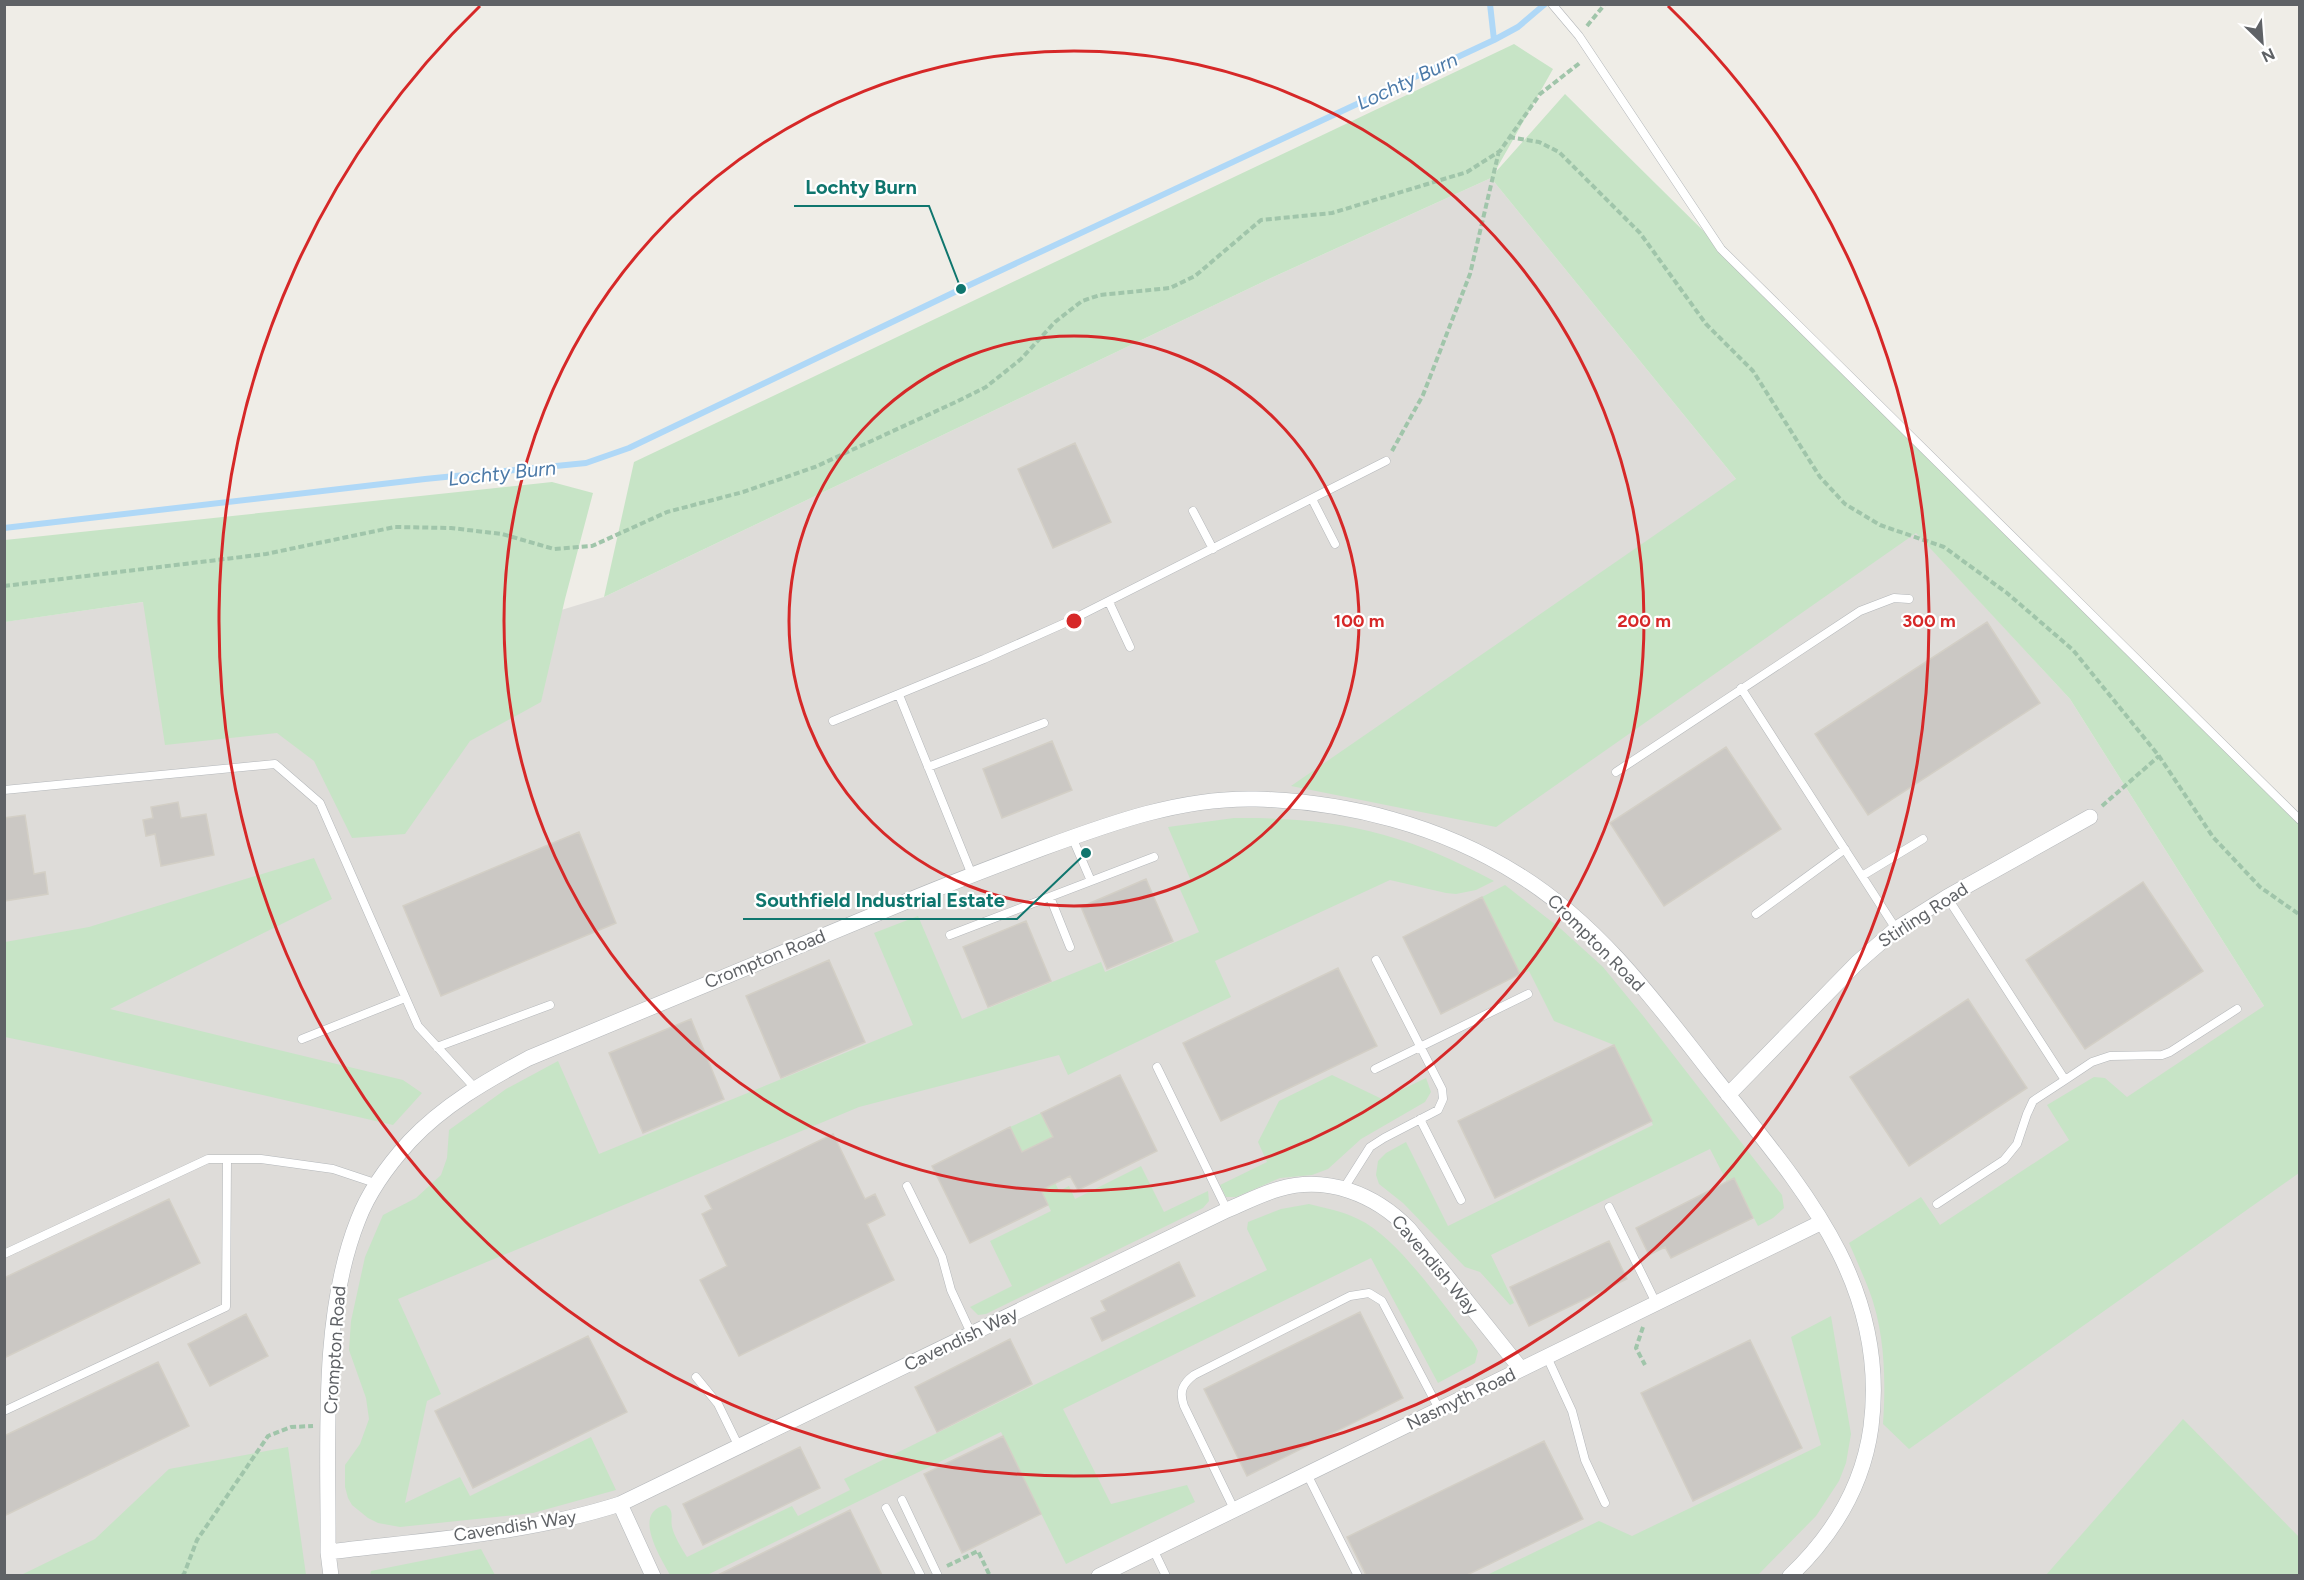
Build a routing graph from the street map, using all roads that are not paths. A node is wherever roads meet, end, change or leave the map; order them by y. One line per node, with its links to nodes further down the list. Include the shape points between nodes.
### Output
1 (1552, 4): 18 (lane, via 1579,36 1722,249)
2 (1386, 461): 3 (lane)
3 (1312, 499): 5 (lane); 6 (lane)
4 (1193, 511): 6 (lane)
5 (1335, 544)
6 (1213, 549): 8 (lane)
7 (1909, 599): 10 (lane, via 1894,598 1860,611)
8 (1109, 602): 9 (lane); 11 (lane)
9 (1130, 647)
10 (1741, 688): 15 (lane); 21 (lane)
11 (899, 695): 12 (lane); 14 (lane)
12 (833, 721)
13 (1044, 723): 14 (lane)
14 (928, 767): 23 (lane)
15 (1616, 772)
16 (4, 790): 34 (lane, via 275,764 320,803)
17 (2091, 817): 27 (street, Stirling Road)
18 (2300, 820)
19 (1072, 837): 23 (street, Crompton Road); 25 (lane); 44 (street, Crompton Road, via 1166,809 1250,799 1331,805 1407,823 1445,837 1515,872 1561,905 1657,1004)
20 (1923, 839): 24 (lane)
21 (1845, 849): 24 (lane); 28 (lane)
22 (1154, 857): 25 (lane)
23 (972, 875): 43 (street, Crompton Road, via 529,1058)
24 (1862, 876): 29 (lane)
25 (1091, 881): 26 (lane)
26 (1050, 897): 30 (lane); 31 (lane)
27 (1947, 897): 29 (street, Stirling Road); 42 (lane)
28 (1756, 914)
29 (1896, 929): 44 (street, Stirling Road, via 1857,963)
30 (950, 935)
31 (1070, 946)
32 (1376, 960): 39 (lane)
33 (1528, 994): 39 (lane)
34 (405, 998): 37 (lane); 38 (lane, via 418,1026)
35 (550, 1005): 38 (lane)
36 (2237, 1010): 42 (lane, via 2170,1052 2110,1056 2092,1062)
37 (302, 1039)
38 (437, 1047): 43 (lane)
39 (1420, 1047): 41 (lane); 45 (lane, via 1443,1094 1438,1110)
40 (1157, 1067): 53 (lane)
41 (1376, 1069)
42 (2065, 1080): 51 (lane, via 2033,1101 2017,1144 2004,1160)
43 (476, 1088): 47 (street, Crompton Road, via 411,1140)
44 (1728, 1095): 54 (street, Crompton Road, via 1801,1188)
45 (1420, 1119): 49 (lane, via 1370,1148); 50 (lane)
46 (227, 1159): 47 (lane, via 261,1159 333,1169); 55 (lane, via 208,1159); 62 (lane, via 226,1307)
47 (378, 1184): 71 (street, Crompton Road, via 358,1218 338,1283 329,1425)
48 (907, 1186): 57 (lane, via 942,1257 951,1290)
49 (1344, 1188): 53 (street, Cavendish Way, via 1296,1185 1262,1194); 59 (street, Cavendish Way, via 1380,1204 1401,1221)
50 (1461, 1200)
51 (1937, 1204)
52 (1609, 1207): 56 (lane)
53 (1227, 1210): 57 (street, Cavendish Way)
54 (1822, 1222): 56 (street, Nasmyth Road); 79 (street, Crompton Road, via 1854,1285 1864,1316 1873,1360 1873,1408 1866,1453 1848,1501 1823,1539)
55 (4, 1254)
56 (1654, 1304): 58 (street, Nasmyth Road)
57 (971, 1333): 63 (street, Cavendish Way)
58 (1547, 1356): 59 (street, Nasmyth Road); 66 (lane, via 1572,1411 1578,1441)
59 (1521, 1370): 61 (street, Nasmyth Road)
60 (696, 1377): 63 (lane, via 718,1404)
61 (1439, 1409): 64 (street, Nasmyth Road); 69 (lane, via 1382,1301 1370,1293 1350,1296 1194,1375 1183,1386 1184,1406)
62 (4, 1412)
63 (739, 1447): 67 (street, Cavendish Way)
64 (1306, 1474): 69 (street, Nasmyth Road); 78 (lane)
65 (902, 1500): 72 (lane)
66 (1605, 1503)
67 (620, 1504): 71 (street, Cavendish Way, via 533,1526); 74 (street)
68 (886, 1508): 75 (lane)
69 (1234, 1509): 70 (street, Nasmyth Road)
70 (1154, 1549): 76 (street, Nasmyth Road); 77 (lane)
71 (328, 1552): 73 (street, Crompton Road)
72 (938, 1573)
73 (331, 1575)
74 (653, 1575)
75 (921, 1575)
76 (1099, 1575)
77 (1166, 1575)
78 (1358, 1575)
79 (1790, 1575)

